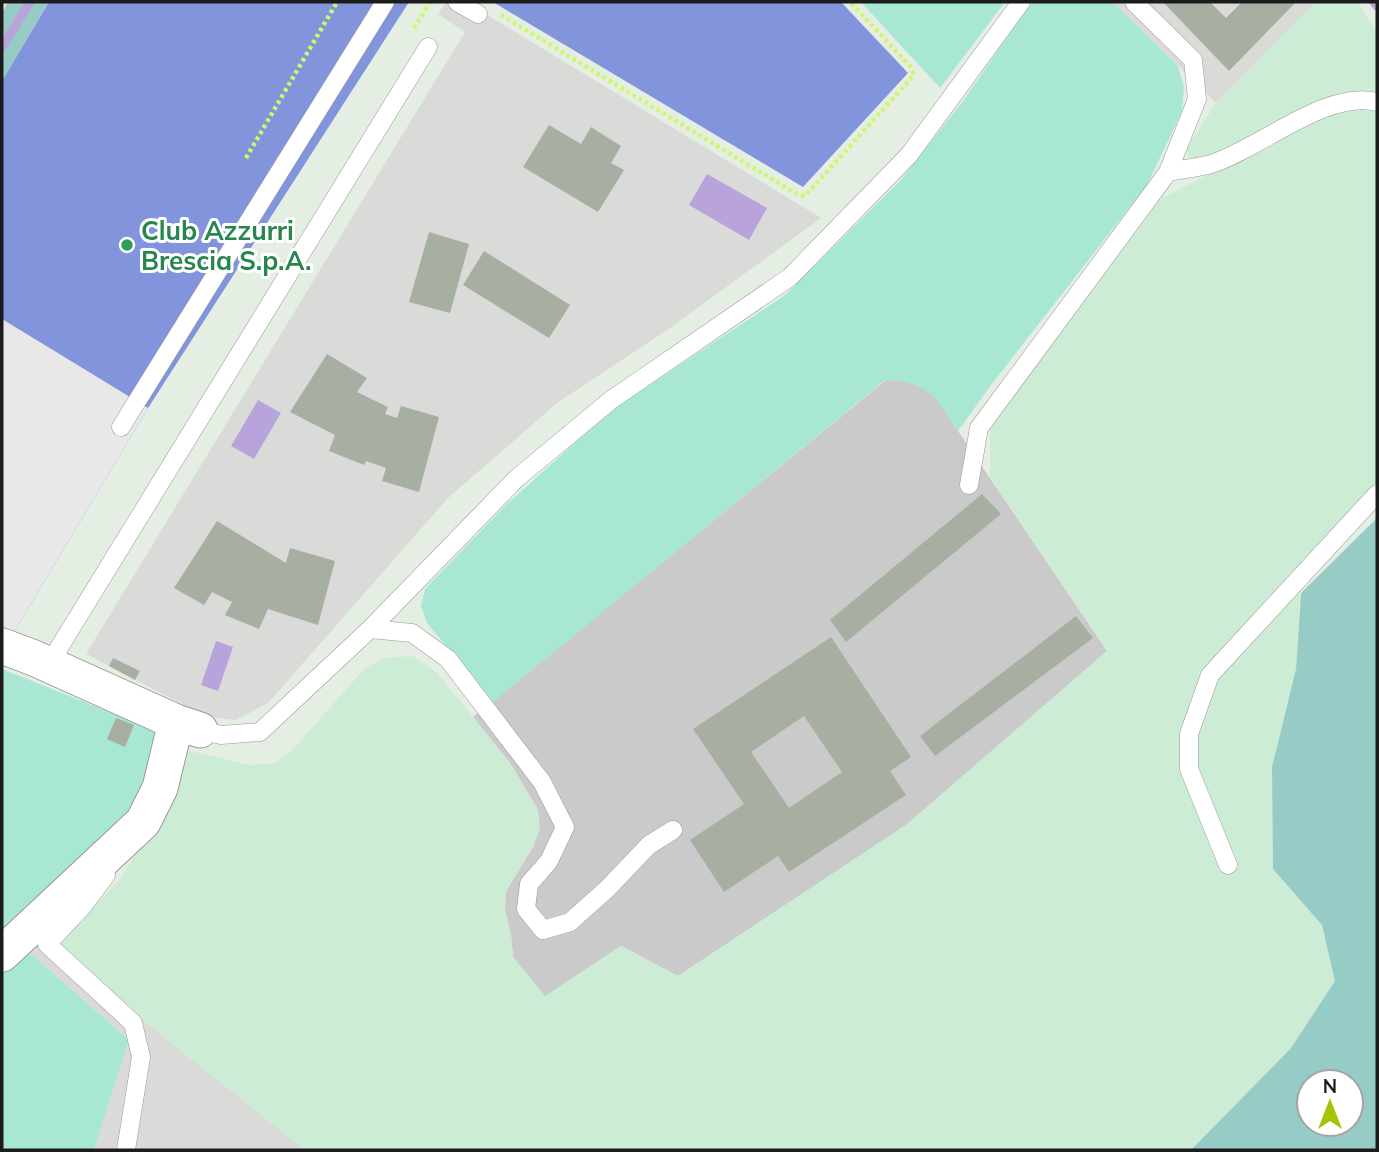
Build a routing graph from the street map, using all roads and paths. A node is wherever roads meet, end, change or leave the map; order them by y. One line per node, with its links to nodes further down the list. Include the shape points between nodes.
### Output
1 (337, 2): 10 (path)
2 (385, 2): 12 (lane)
3 (457, 2): 7 (lane)
4 (850, 2): 7 (path, via 914,75 805,196)
5 (1021, 2): 15 (lane, via 909,155 790,277 611,400 517,478)
6 (1134, 2): 11 (lane, via 1193,60 1197,99)
7 (484, 12)
8 (428, 47): 17 (lane)
9 (1377, 102): 11 (lane, via 1364,99 1327,107 1212,164)
10 (246, 158)
11 (1168, 172): 13 (lane, via 979,428)
12 (121, 427)
13 (969, 485)
14 (1377, 494): 21 (lane, via 1210,675 1189,734 1189,769)
15 (370, 629): 18 (lane, via 260,732 221,735); 19 (lane, via 412,633 448,659 542,782 565,827 549,861 529,884 526,909 543,930 570,922 649,845)
16 (3, 637): 17 (street)
17 (49, 664): 18 (street)
18 (188, 726): 20 (street, via 143,822)
19 (673, 830)
20 (114, 848): 22 (street); 23 (lane, via 108,872 47,944 133,1023 141,1057)
21 (1228, 865)
22 (2, 954)
23 (126, 1150)

